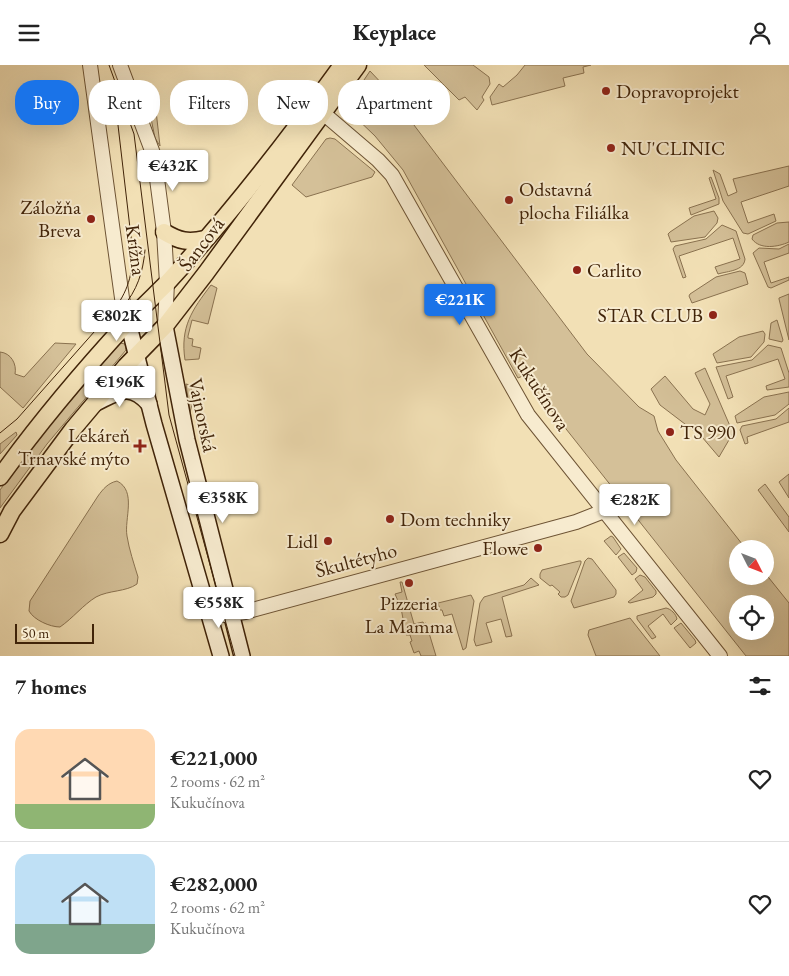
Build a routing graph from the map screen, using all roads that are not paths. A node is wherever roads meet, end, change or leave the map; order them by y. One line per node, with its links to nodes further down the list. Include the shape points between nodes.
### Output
1 (90, 65): 11 (street, Krížna)
2 (120, 65): 8 (street, Krížna, via 154,156)
3 (342, 65): 9 (main road, Šancová, via 306,115)
4 (358, 65): 5 (main road, Šancová)
5 (328, 106)
6 (328, 117): 17 (street, Kukučínova, via 392,175 521,404)
7 (314, 125): 12 (main road, Šancová)
8 (164, 232): 9 (main road, via 190,242); 10 (street, Krížna)
9 (205, 239): 10 (main road, Šancová)
10 (167, 283): 11 (main road, Šancová); 12 (street, Krížna)
11 (128, 322): 13 (main road); 16 (main road, Šancová, via 35,429)
12 (165, 326): 13 (main road, Šancová); 21 (main road, Vajnorská, via 187,440)
13 (136, 355): 14 (main road, Šancová); 15 (main road)
14 (94, 403): 15 (main road, via 128,390 138,393); 18 (main road, Šancová)
15 (149, 404): 20 (main road)
16 (0, 477)
17 (604, 511): 21 (street, Škultétyho, via 576,522); 24 (street, Kukučínova)
18 (6, 514): 19 (main road, Šancová)
19 (0, 534)
20 (209, 611): 21 (street); 22 (main road)
21 (233, 615): 23 (main road, Vajnorská)
22 (221, 656)
23 (242, 656)
24 (720, 656)

